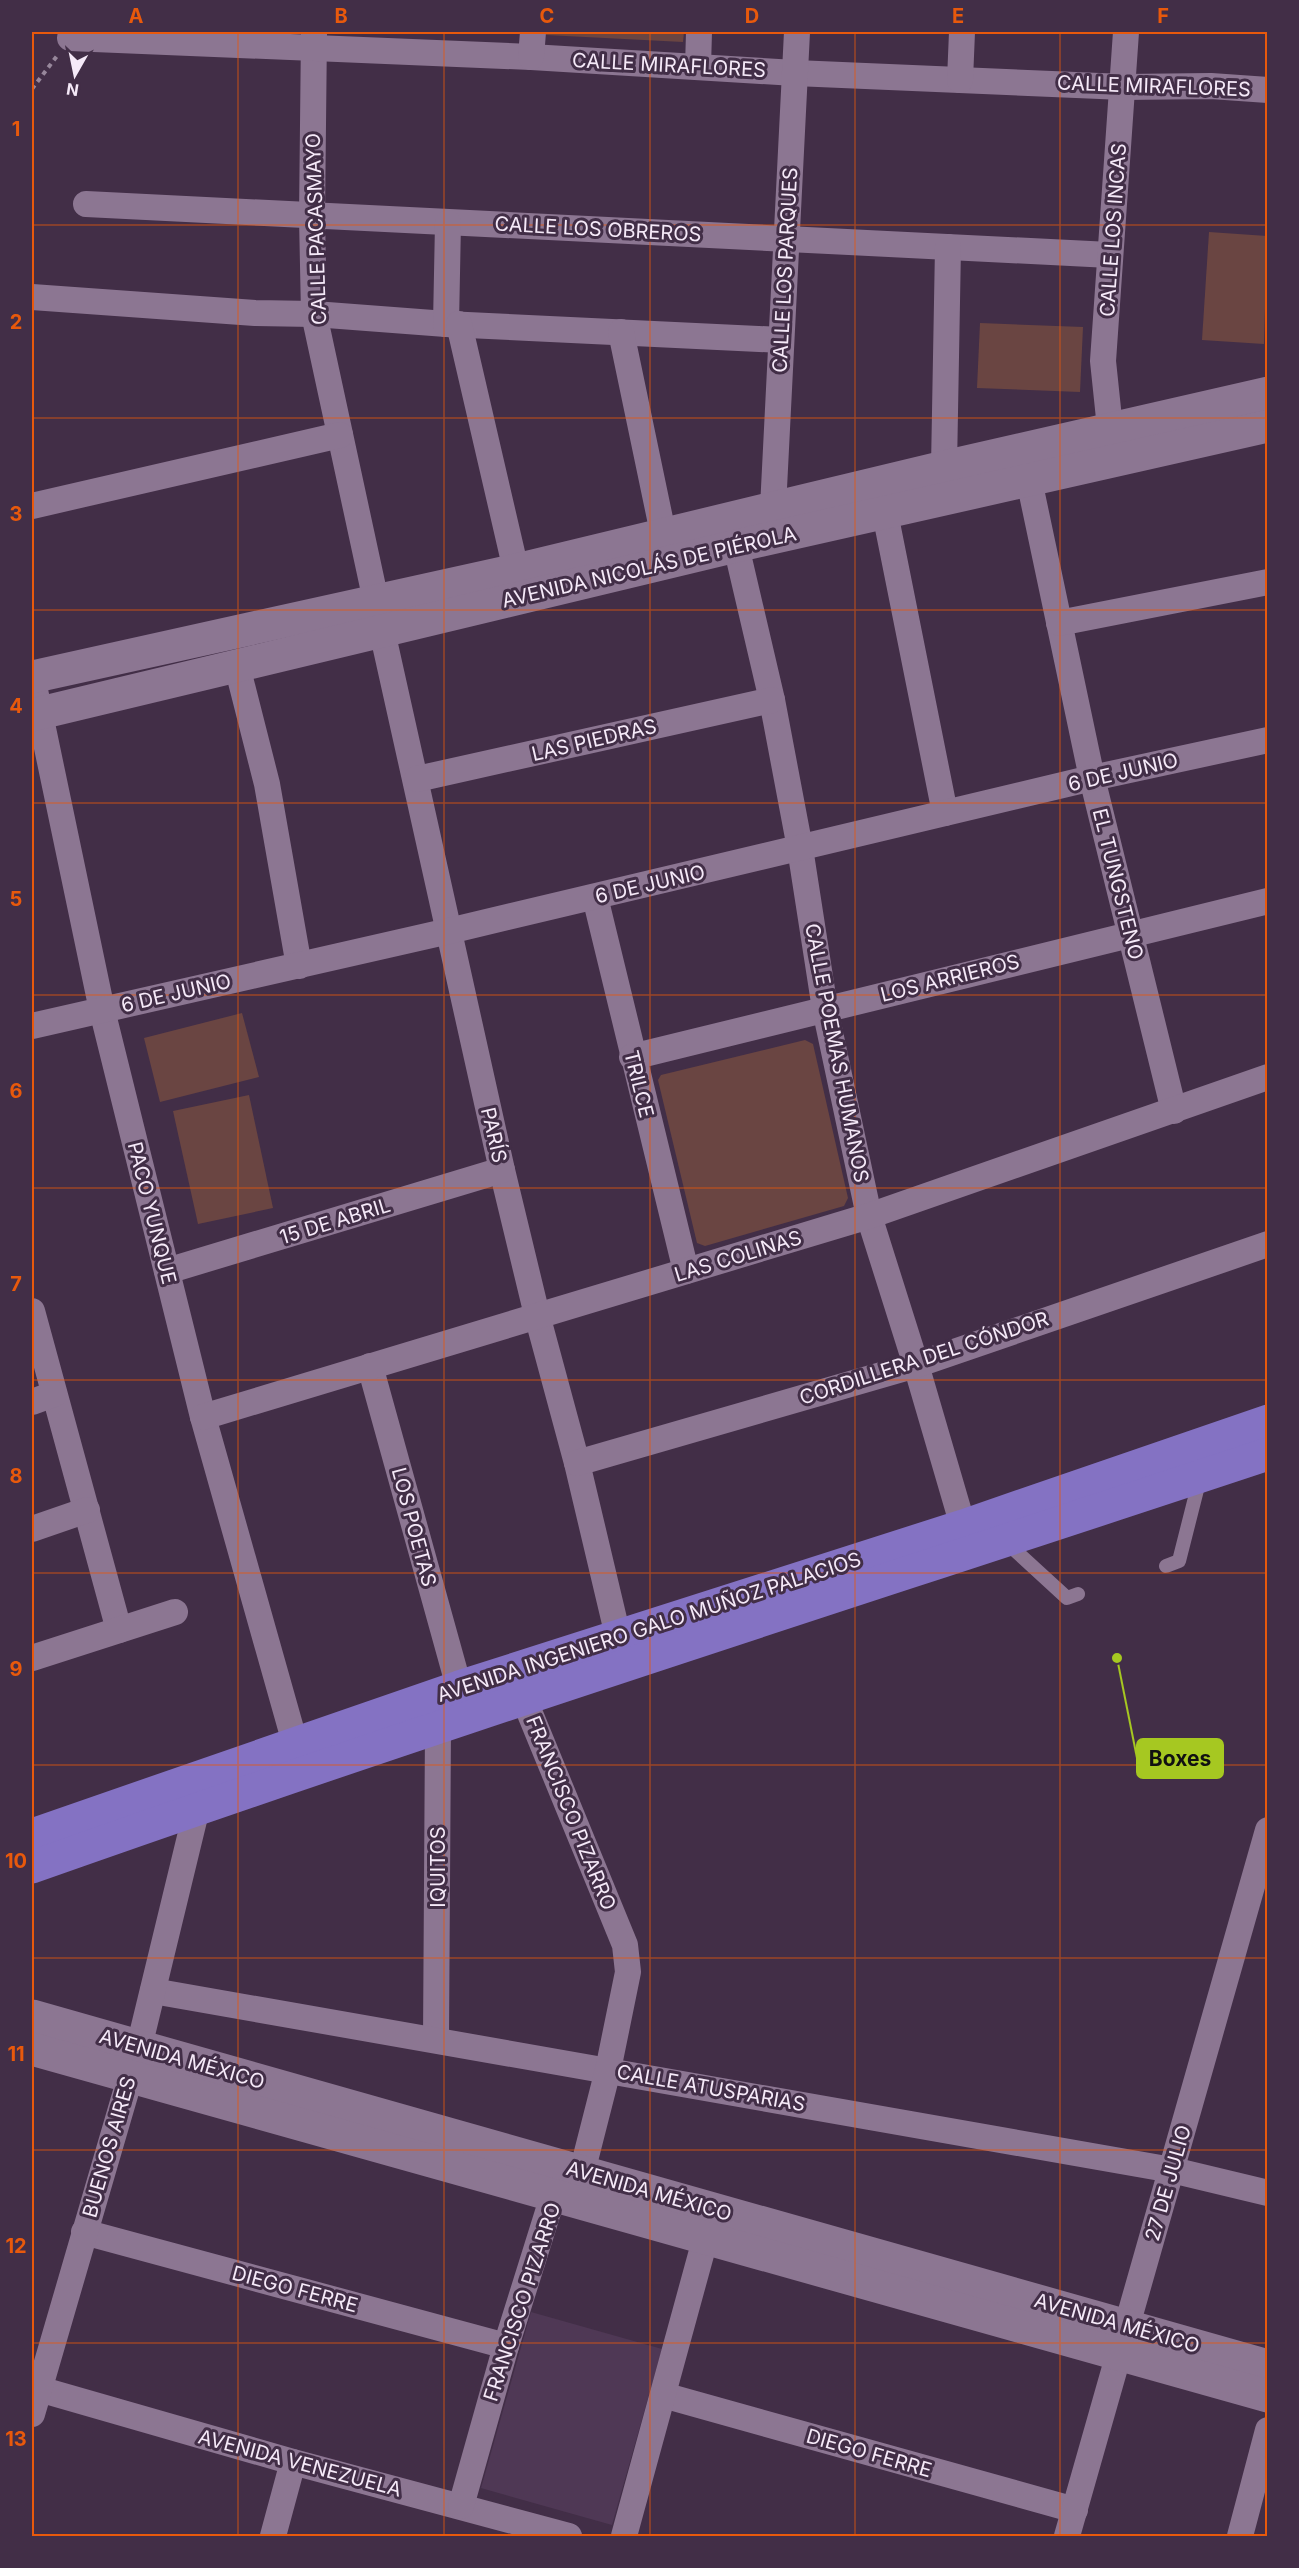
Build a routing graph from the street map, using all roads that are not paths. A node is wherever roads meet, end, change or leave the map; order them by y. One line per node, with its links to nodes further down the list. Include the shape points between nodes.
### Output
1 (533, 32): 9 (street)
2 (699, 32): 10 (street)
3 (797, 32): 11 (street, CALLE LOS PARQUES)
4 (962, 32): 12 (street)
5 (1126, 32): 13 (street, CALLE LOS INCAS)
6 (70, 38): 7 (street, CALLE MIRAFLORES)
7 (314, 40): 8 (street, CALLE MIRAFLORES); 16 (street, CALLE PACASMAYO)
8 (414, 42): 9 (street, CALLE MIRAFLORES)
9 (531, 57): 10 (street, CALLE MIRAFLORES)
10 (698, 67): 11 (street, CALLE MIRAFLORES)
11 (795, 73): 12 (street, CALLE MIRAFLORES); 18 (street, CALLE LOS PARQUES)
12 (960, 80): 13 (street, CALLE MIRAFLORES)
13 (1124, 87): 14 (street, CALLE MIRAFLORES); 20 (street, CALLE LOS INCAS)
14 (1268, 90)
15 (86, 204): 16 (street, CALLE LOS OBREROS)
16 (312, 217): 17 (street, CALLE LOS OBREROS); 22 (street, CALLE PACASMAYO)
17 (448, 223): 18 (street, CALLE LOS OBREROS); 23 (street)
18 (786, 238): 19 (street, CALLE LOS OBREROS); 25 (street, CALLE LOS PARQUES)
19 (948, 246): 20 (street, CALLE LOS OBREROS); 30 (street)
20 (1110, 255): 28 (street, CALLE LOS INCAS, via 1102,361)
21 (32, 297): 22 (street)
22 (314, 314): 23 (street); 29 (street, CALLE PACASMAYO)
23 (453, 324): 24 (street); 37 (street)
24 (621, 332): 25 (street); 35 (street)
25 (781, 340): 33 (street, CALLE LOS PARQUES)
26 (1268, 393): 28 (street, AVENIDA NICOLÁS DE PIÉROLA)
27 (1268, 426): 31 (street, AVENIDA NICOLÁS DE PIÉROLA)
28 (1110, 428): 30 (street, AVENIDA NICOLÁS DE PIÉROLA)
29 (340, 435): 32 (street); 39 (street, CALLE PACASMAYO)
30 (944, 467): 33 (street, AVENIDA NICOLÁS DE PIÉROLA)
31 (1029, 480): 34 (street, AVENIDA NICOLÁS DE PIÉROLA); 40 (street, EL TUNGSTENO)
32 (32, 506)
33 (773, 508): 35 (street, AVENIDA NICOLÁS DE PIÉROLA)
34 (885, 513): 36 (street, AVENIDA NICOLÁS DE PIÉROLA); 47 (street)
35 (663, 533): 37 (street, AVENIDA NICOLÁS DE PIÉROLA)
36 (736, 546): 39 (street, AVENIDA NICOLÁS DE PIÉROLA); 43 (street, CALLE POEMAS HUMANOS)
37 (516, 570): 39 (street, AVENIDA NICOLÁS DE PIÉROLA)
38 (1268, 582): 40 (street)
39 (379, 616): 41 (street, AVENIDA NICOLÁS DE PIÉROLA); 42 (street, AVENIDA NICOLÁS DE PIÉROLA); 46 (street, PARÍS)
40 (1059, 623): 45 (street, EL TUNGSTENO)
41 (237, 666): 42 (street, AVENIDA NICOLÁS DE PIÉROLA); 53 (street, via 267,784)
42 (34, 692): 55 (street, PACO YUNQUE)
43 (772, 700): 46 (street, LAS PIEDRAS); 48 (street, CALLE POEMAS HUMANOS)
44 (1268, 740): 45 (street, 6 DE JUNIO)
45 (1092, 778): 47 (street, 6 DE JUNIO); 52 (street, EL TUNGSTENO)
46 (417, 779): 51 (street, PARÍS)
47 (945, 813): 48 (street, 6 DE JUNIO)
48 (800, 848): 49 (street, 6 DE JUNIO); 54 (street, CALLE POEMAS HUMANOS)
49 (595, 897): 51 (street, 6 DE JUNIO); 57 (street, TRILCE)
50 (1268, 901): 52 (street, LOS ARRIEROS)
51 (449, 931): 53 (street, 6 DE JUNIO); 60 (street, PARÍS)
52 (1131, 934): 54 (street, LOS ARRIEROS); 59 (street, EL TUNGSTENO)
53 (298, 966): 55 (street, 6 DE JUNIO)
54 (825, 1009): 57 (street, LOS ARRIEROS); 61 (street, CALLE POEMAS HUMANOS)
55 (102, 1010): 56 (street, 6 DE JUNIO); 63 (street, PACO YUNQUE)
56 (32, 1026)
57 (632, 1057): 64 (street, TRILCE)
58 (1268, 1077): 59 (street, LAS COLINAS)
59 (1174, 1112): 61 (street, LAS COLINAS)
60 (502, 1170): 63 (street, 15 DE ABRIL); 66 (street, PARÍS)
61 (869, 1216): 64 (street, LAS COLINAS); 67 (street, CALLE POEMAS HUMANOS)
62 (1268, 1244): 67 (street, CORDILLERA DEL CÓNDOR)
63 (167, 1271): 70 (street, PACO YUNQUE)
64 (686, 1271): 66 (street, LAS COLINAS)
65 (32, 1311): 69 (street)
66 (537, 1315): 68 (street, LAS COLINAS); 73 (street, PARÍS)
67 (916, 1365): 73 (street, CORDILLERA DEL CÓNDOR); 77 (street, CALLE POEMAS HUMANOS)
68 (370, 1366): 70 (street, LAS COLINAS); 86 (street, LOS POETAS)
69 (43, 1398): 75 (street)
70 (203, 1417): 87 (street, PACO YUNQUE)
71 (1268, 1422): 77 (main road, AVENIDA INGENIERO GALO MUÑOZ PALACIOS)
72 (1268, 1454): 74 (main road, AVENIDA INGENIERO GALO MUÑOZ PALACIOS)
73 (577, 1462): 83 (street, PARÍS)
74 (1201, 1476): 78 (main road, AVENIDA INGENIERO GALO MUÑOZ PALACIOS); 79 (lane, via 1179,1561)
75 (87, 1510): 76 (street); 82 (street)
76 (32, 1529)
77 (967, 1539): 78 (main road, AVENIDA INGENIERO GALO MUÑOZ PALACIOS); 83 (main road, AVENIDA INGENIERO GALO MUÑOZ PALACIOS); 85 (main road, AVENIDA INGENIERO GALO MUÑOZ PALACIOS)
78 (1005, 1541): 80 (lane, via 1066,1598)
79 (1166, 1566)
80 (1078, 1594)
81 (175, 1612): 82 (street)
82 (119, 1630): 84 (street)
83 (618, 1636): 86 (main road, AVENIDA INGENIERO GALO MUÑOZ PALACIOS)
84 (32, 1658)
85 (524, 1699): 86 (main road, AVENIDA INGENIERO GALO MUÑOZ PALACIOS); 97 (street, FRANCISCO PIZARRO, via 625,1945 628,1972)
86 (443, 1704): 87 (main road, AVENIDA INGENIERO GALO MUÑOZ PALACIOS); 88 (main road, AVENIDA INGENIERO GALO MUÑOZ PALACIOS); 94 (street, IQUITOS)
87 (295, 1743): 90 (main road, AVENIDA INGENIERO GALO MUÑOZ PALACIOS)
88 (197, 1808): 91 (main road, AVENIDA INGENIERO GALO MUÑOZ PALACIOS); 92 (street, BUENOS AIRES)
89 (1268, 1830): 98 (street, 27 DE JULIO)
90 (32, 1835)
91 (32, 1867)
92 (153, 1991): 94 (street, CALLE ATUSPARIAS); 96 (street, BUENOS AIRES)
93 (32, 2016): 96 (street, AVENIDA MÉXICO)
94 (436, 2039): 97 (street, CALLE ATUSPARIAS)
95 (32, 2049): 96 (street, AVENIDA MÉXICO)
96 (134, 2062): 99 (street, AVENIDA MÉXICO); 101 (street, AVENIDA MÉXICO); 102 (street, BUENOS AIRES)
97 (608, 2070): 98 (street, CALLE ATUSPARIAS); 99 (street, FRANCISCO PIZARRO)
98 (1172, 2170): 100 (street, CALLE ATUSPARIAS); 104 (street, 27 DE JULIO)
99 (582, 2172): 101 (street, FRANCISCO PIZARRO); 104 (street, AVENIDA MÉXICO)
100 (1268, 2193)
101 (553, 2196): 103 (street, AVENIDA MÉXICO); 105 (street, FRANCISCO PIZARRO)
102 (84, 2232): 105 (street, DIEGO FERRE); 107 (street, BUENOS AIRES)
103 (705, 2240): 104 (street, AVENIDA MÉXICO); 108 (street)
104 (1124, 2341): 106 (street, AVENIDA MÉXICO); 109 (street, AVENIDA MÉXICO); 114 (street, 27 DE JULIO)
105 (506, 2346): 113 (street, FRANCISCO PIZARRO)
106 (1268, 2366)
107 (35, 2388): 110 (street, BUENOS AIRES); 112 (street, AVENIDA VENEZUELA)
108 (663, 2396): 114 (street, DIEGO FERRE); 117 (street)
109 (1268, 2396)
110 (32, 2414)
111 (1268, 2430): 119 (street)
112 (293, 2462): 113 (street, AVENIDA VENEZUELA); 115 (street)
113 (461, 2506): 116 (street, AVENIDA VENEZUELA)
114 (1075, 2510): 118 (street, 27 DE JULIO)
115 (273, 2536)
116 (569, 2536)
117 (624, 2536)
118 (1067, 2536)
119 (1240, 2536)

